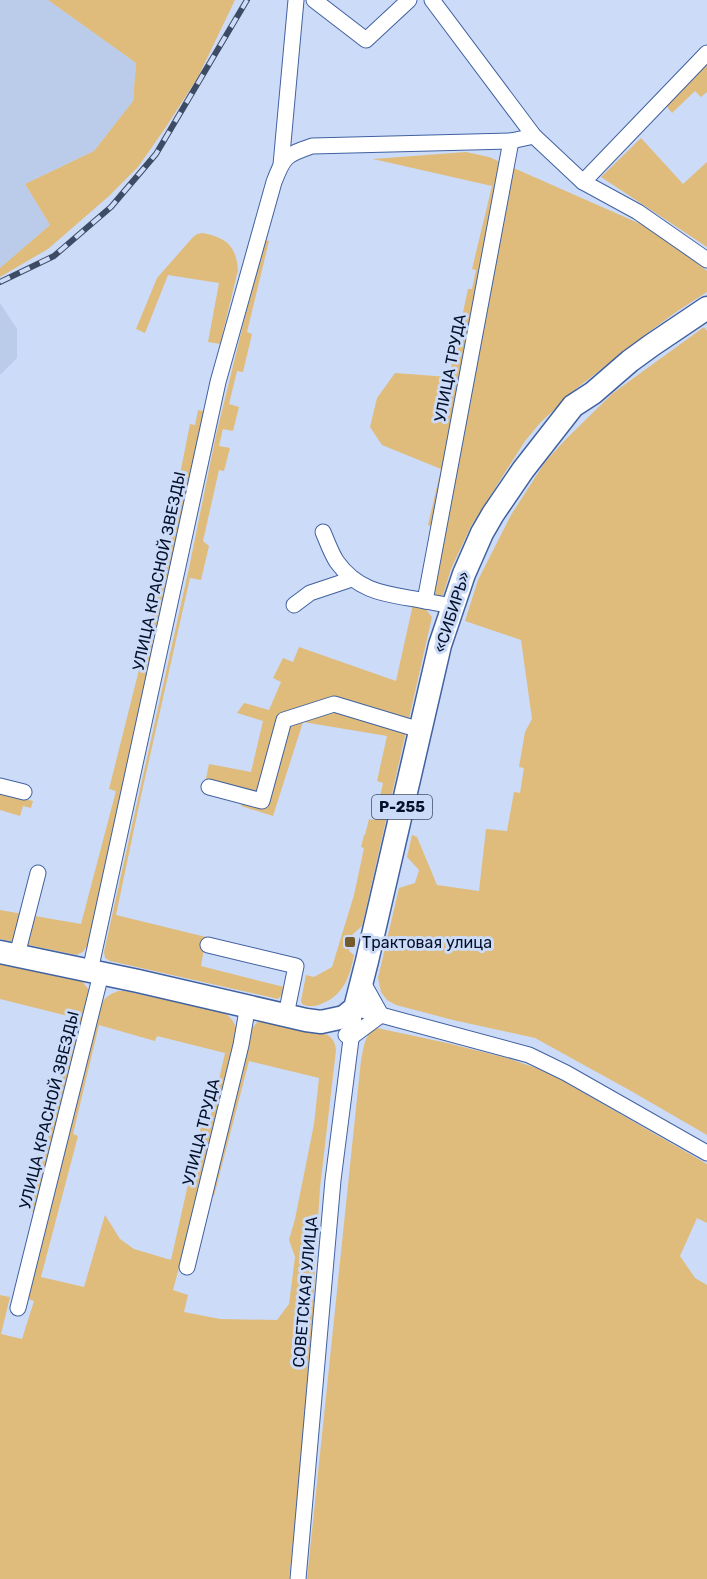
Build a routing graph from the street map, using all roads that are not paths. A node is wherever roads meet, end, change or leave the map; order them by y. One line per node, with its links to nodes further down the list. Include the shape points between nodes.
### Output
1 (296, 0): 8 (street, УЛИЦА КРАСНОЙ ЗВЕЗДЫ)
2 (314, 0): 3 (street, via 366,40)
3 (409, 0)
4 (432, 0): 6 (street)
5 (707, 53): 9 (street)
6 (534, 136): 7 (street); 9 (street)
7 (511, 141): 8 (street, via 312,146 291,153); 14 (street, УЛИЦА ТРУДА)
8 (281, 165): 24 (street, УЛИЦА КРАСНОЙ ЗВЕЗДЫ, via 218,382)
9 (583, 182): 10 (street, via 638,212)
10 (707, 260)
11 (707, 308): 16 (highway, «СИБИРЬ» / Р-255, via 573,406 493,514 471,554)
12 (323, 532): 13 (street, via 336,560)
13 (352, 579): 14 (street, via 373,590); 15 (street, via 310,593)
14 (425, 601): 16 (street)
15 (294, 605)
16 (452, 606): 17 (highway, «СИБИРЬ» / Р-255)
17 (420, 730): 19 (street, via 334,704 284,720 262,801); 25 (highway, «СИБИРЬ» / Р-255)
18 (0, 786): 20 (street)
19 (209, 787)
20 (24, 792)
21 (38, 873): 23 (street)
22 (208, 945): 28 (street, via 296,966)
23 (8, 953): 24 (highway)
24 (95, 972): 26 (highway); 34 (street, УЛИЦА КРАСНОЙ ЗВЕЗДЫ)
25 (362, 981): 27 (highway, «СИБИРЬ» / Р-255); 29 (street)
26 (248, 1005): 28 (highway); 33 (street, УЛИЦА ТРУДА)
27 (355, 1008): 29 (street); 30 (highway, via 344,1017); 31 (street, СОВЕТСКАЯ УЛИЦА)
28 (286, 1015): 30 (highway, via 321,1022)
29 (381, 1015): 31 (street); 32 (street, via 529,1055)
30 (331, 1020): 31 (street)
31 (350, 1038): 35 (street, СОВЕТСКАЯ УЛИЦА, via 333,1180)
32 (707, 1153)
33 (187, 1267)
34 (18, 1308)
35 (298, 1579)

